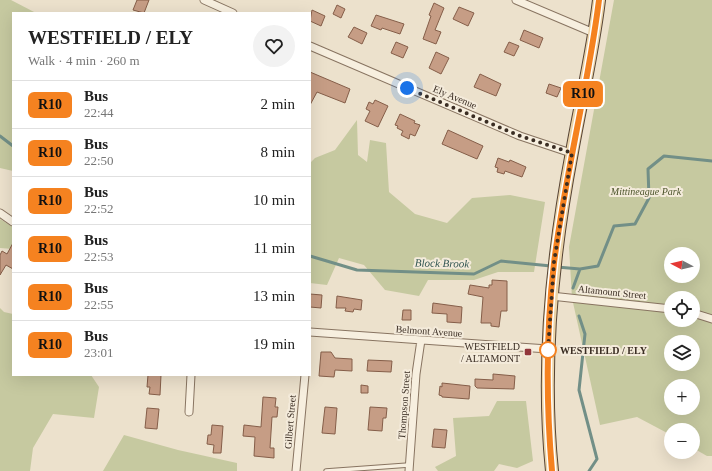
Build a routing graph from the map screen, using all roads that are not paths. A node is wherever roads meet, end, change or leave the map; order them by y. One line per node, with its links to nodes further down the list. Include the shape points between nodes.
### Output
1 (204, 0): 4 (street)
2 (516, 0): 5 (street)
3 (599, 0): 5 (main road)
4 (231, 12)
5 (594, 33): 7 (main road)
6 (311, 46): 7 (street, Ely Avenue, via 520,136)
7 (572, 153): 10 (main road)
8 (0, 213): 9 (street)
9 (12, 221)
10 (551, 296): 11 (street, Altamount Street); 16 (main road)
11 (664, 308)
12 (700, 315): 13 (street)
13 (712, 319)
14 (311, 332): 15 (street, Belmont Avenue)
15 (421, 340): 16 (street, Belmont Avenue); 20 (street, Thompson Street, via 416,374)
16 (548, 349): 23 (main road)
17 (191, 376): 19 (street)
18 (305, 376): 21 (street, Gilbert Street)
19 (188, 412)
20 (410, 468): 22 (lane)
21 (296, 471)
22 (326, 471)
23 (552, 471)

